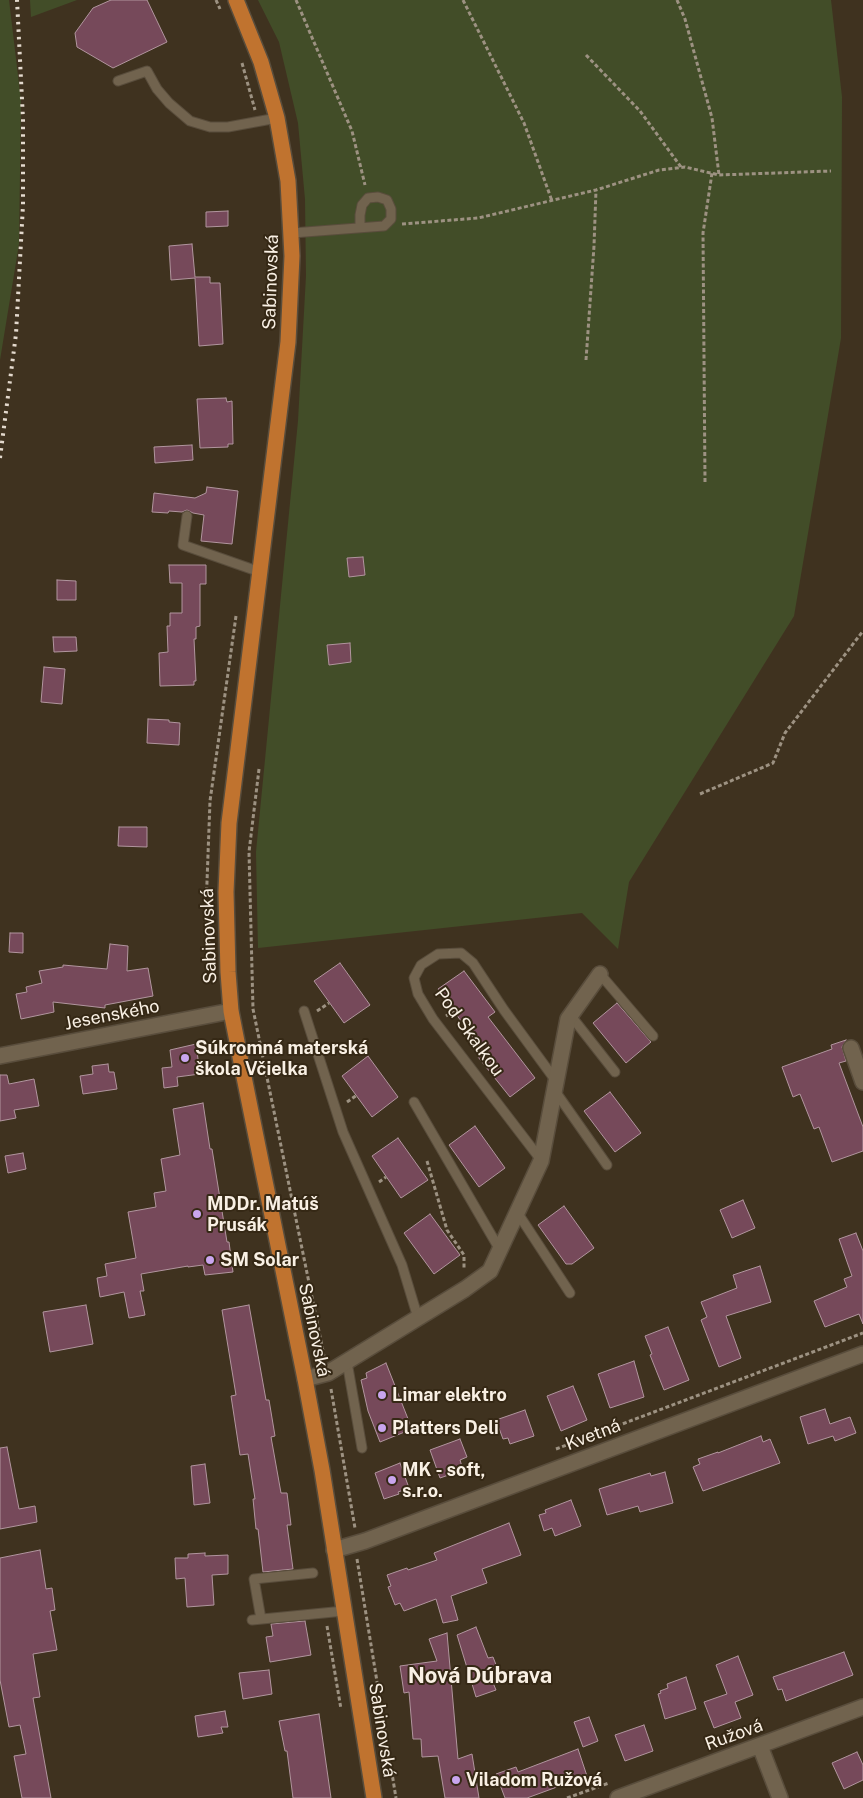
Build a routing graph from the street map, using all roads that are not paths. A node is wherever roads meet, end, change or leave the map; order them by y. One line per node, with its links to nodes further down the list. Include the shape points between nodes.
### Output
1 (236, 0): 3 (main road, Sabinovská, via 261,62)
2 (118, 81): 3 (lane, via 147,71 169,104 190,121 210,127)
3 (277, 118): 5 (main road, Sabinovská, via 288,180)
4 (360, 227): 4 (lane, via 384,226 391,219 386,200 378,196 368,198 362,205); 5 (lane)
5 (292, 233): 7 (main road, Sabinovská, via 288,342)
6 (187, 516): 7 (lane, via 183,544)
7 (260, 572): 9 (main road, Sabinovská, via 229,832 226,912)
8 (600, 974): 11 (street); 12 (lane)
9 (231, 1010): 14 (street, Jesenského); 27 (main road, Sabinovská)
10 (304, 1011): 24 (lane, via 342,1132 402,1265)
11 (571, 1016): 15 (lane); 17 (street)
12 (653, 1036)
13 (851, 1048): 16 (street)
14 (0, 1056)
15 (615, 1072)
16 (863, 1082)
17 (556, 1087): 19 (street); 19 (lane, Pod Skalkou, via 473,963 461,953 438,954 421,965 414,978 418,994 433,1020); 20 (lane, Pod Skalkou)
18 (414, 1102): 22 (lane)
19 (541, 1161): 21 (street)
20 (607, 1165)
21 (518, 1212): 22 (street); 23 (lane)
22 (500, 1250): 24 (street, via 490,1271)
23 (570, 1292)
24 (418, 1318): 26 (street)
25 (863, 1354): 29 (street, Kvetná)
26 (347, 1362): 27 (street, via 328,1373); 28 (lane)
27 (305, 1379): 29 (main road, Sabinovská)
28 (362, 1448)
29 (334, 1550): 31 (main road, Sabinovská)
30 (313, 1573): 31 (lane, via 254,1579 257,1620)
31 (344, 1611): 34 (main road, Sabinovská)
32 (863, 1707): 33 (street, Ružová)
33 (760, 1746): 35 (street, Ružová); 36 (street)
34 (374, 1798)
35 (618, 1798)
36 (780, 1798)

